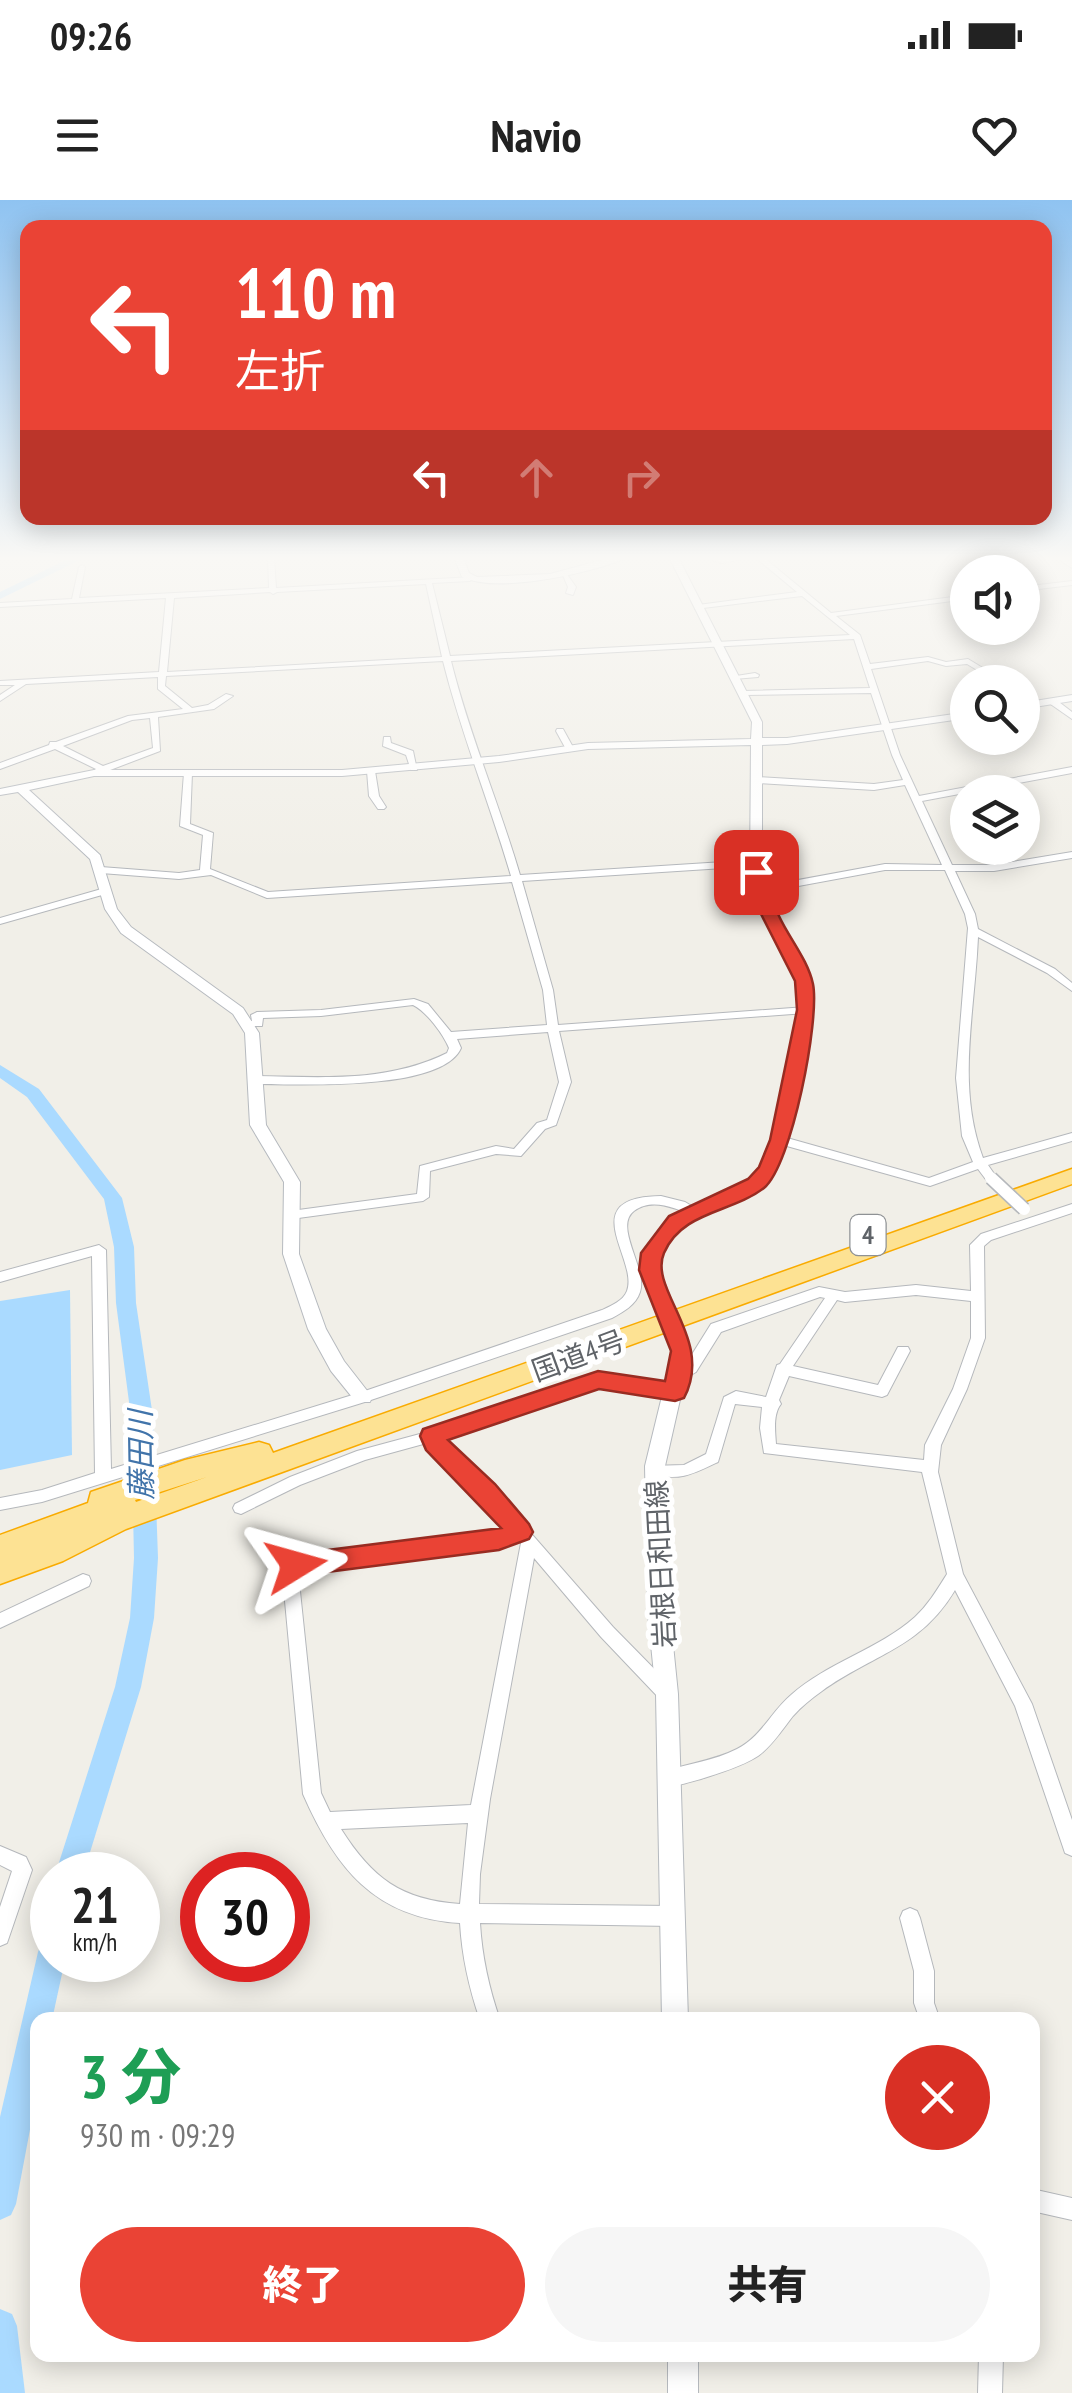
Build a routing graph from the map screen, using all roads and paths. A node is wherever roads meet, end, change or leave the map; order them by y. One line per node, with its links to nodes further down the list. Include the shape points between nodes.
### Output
1 (163, 659): 10 (street)
2 (423, 659): 10 (street)
3 (445, 659): 34 (street)
4 (727, 659): 12 (street, 岩根日和田線)
5 (864, 659): 9 (street)
6 (919, 659): 9 (street)
7 (932, 659): 8 (street)
8 (972, 665)
9 (867, 667): 17 (street)
10 (161, 675): 13 (street); 24 (street, via 162,690)
11 (756, 676): 12 (street)
12 (734, 677): 18 (street, 岩根日和田線)
13 (25, 682): 14 (street); 15 (street)
14 (0, 683)
15 (15, 690): 16 (street); 21 (street)
16 (33, 690)
17 (875, 690): 18 (street); 28 (street)
18 (742, 693): 31 (street, 岩根日和田線)
19 (229, 696): 24 (street)
20 (1071, 698): 22 (street)
21 (0, 699)
22 (1052, 701): 23 (street); 26 (street)
23 (1040, 702)
24 (190, 711): 25 (street)
25 (154, 716): 32 (street); 37 (street, via 156,748)
26 (1072, 716)
27 (950, 717): 28 (street)
28 (887, 727): 31 (street); 42 (street)
29 (560, 731): 33 (street)
30 (387, 739): 36 (street, via 390,749 410,753)
31 (758, 743): 33 (street); 41 (street, 岩根日和田線)
32 (53, 744): 35 (street); 37 (street)
33 (570, 748): 34 (street)
34 (477, 762): 36 (street); 52 (street)
35 (0, 766)
36 (414, 768): 39 (street)
37 (97, 770): 40 (street); 43 (street)
38 (1072, 770): 45 (street)
39 (371, 771): 40 (street); 46 (street)
40 (188, 773): 51 (street, via 185,826 208,832)
41 (756, 780): 42 (street, via 874,787); 48 (street, 岩根日和田線)
42 (907, 782): 45 (street)
43 (19, 788): 44 (street); 49 (street, via 88,848)
44 (0, 792)
45 (916, 799): 50 (street)
46 (381, 807)
47 (1072, 855): 50 (street)
48 (756, 863): 52 (street); 53 (street, 岩根日和田線)
49 (101, 870): 51 (street); 54 (street)
50 (952, 870): 53 (street, via 885,867); 56 (street)
51 (205, 872): 52 (street, via 268,895)
52 (517, 878): 60 (street)
53 (760, 890): 58 (street, 岩根日和田線, via 804,981)
54 (105, 891): 55 (street); 59 (street, via 126,930)
55 (0, 921)
56 (974, 931): 57 (street, via 1051,970); 66 (street, via 962,1062)
57 (1072, 988)
58 (806, 1010): 60 (street); 64 (street, 岩根日和田線)
59 (249, 1024): 61 (street, via 258,1024 257,1015 414,1002); 62 (street)
60 (554, 1028): 61 (street); 72 (street, via 564,1094 552,1122 517,1153 496,1150 424,1169 418,1198)
61 (450, 1036): 62 (street, via 452,1055 394,1074)
62 (254, 1080): 72 (street, via 258,1125 292,1182)
63 (1072, 1137): 66 (street)
64 (780, 1140): 66 (street, via 930,1182); 71 (street, 岩根日和田線, via 755,1184)
65 (1072, 1162): 77 (highway, 国道4号 / 4)
66 (976, 1164): 68 (street)
67 (1072, 1176): 77 (highway, 国道4号 / 4)
68 (990, 1178): 70 (street, bridge)
69 (1072, 1208): 73 (street)
70 (1024, 1209): 73 (street)
71 (694, 1212): 77 (street, 岩根日和田線, via 665,1232 652,1253 650,1270); 81 (street, via 652,1200 625,1212 621,1230 636,1286 626,1304)
72 (291, 1215): 81 (street, via 290,1254 317,1329)
73 (1036, 1222): 76 (street, via 980,1240)
74 (0, 1277): 87 (street, via 99,1250)
75 (834, 1295): 76 (street, via 901,1290); 79 (street); 80 (street, via 811,1294 716,1328)
76 (977, 1297): 84 (street, via 978,1338)
77 (667, 1314): 80 (street, 岩根日和田線, via 682,1351); 86 (highway, 国道4号 / 4, via 256,1462)
78 (903, 1351): 79 (street, via 882,1391)
79 (782, 1369): 82 (street)
80 (677, 1384): 83 (street, via 598,1380); 85 (street, 岩根日和田線)
81 (362, 1396): 86 (street)
82 (774, 1404): 84 (street, via 768,1443 775,1452); 85 (street, via 728,1401 713,1458 686,1471)
83 (432, 1436): 89 (street, via 362,1455); 91 (street)
84 (930, 1467): 94 (street)
85 (655, 1470): 98 (street, 岩根日和田線)
86 (187, 1480): 87 (highway, 国道4号); 87 (street)
87 (113, 1501): 88 (street); 90 (highway); 92 (highway); 93 (highway, via 53,1552); 96 (highway, via 75,1556)
88 (0, 1504)
89 (240, 1508)
90 (0, 1530)
91 (525, 1538): 98 (street); 100 (street); 101 (street, via 290,1569 306,1760)
92 (0, 1548)
93 (0, 1572)
94 (956, 1575): 99 (street, via 914,1628 810,1691 746,1754); 102 (street, via 1023,1704)
95 (82, 1581): 97 (street)
96 (0, 1586)
97 (0, 1621)
98 (667, 1694): 99 (street, 岩根日和田線)
99 (670, 1778): 105 (street, 岩根日和田線)
100 (478, 1814): 101 (street); 104 (street)
101 (324, 1821): 104 (street, via 346,1854 408,1905)
102 (1072, 1847)
103 (0, 1855): 107 (street, via 22,1870)
104 (468, 1913): 105 (street); 108 (street, via 476,1988)
105 (673, 1916): 109 (street, 岩根日和田線)
106 (910, 1918): 110 (street)
107 (0, 1936)
108 (486, 2012)
109 (675, 2012)
110 (927, 2012)
111 (1040, 2202): 112 (street)
112 (1072, 2209)
113 (682, 2362): 115 (street)
114 (991, 2362): 116 (street)
115 (683, 2393)
116 (990, 2393)

